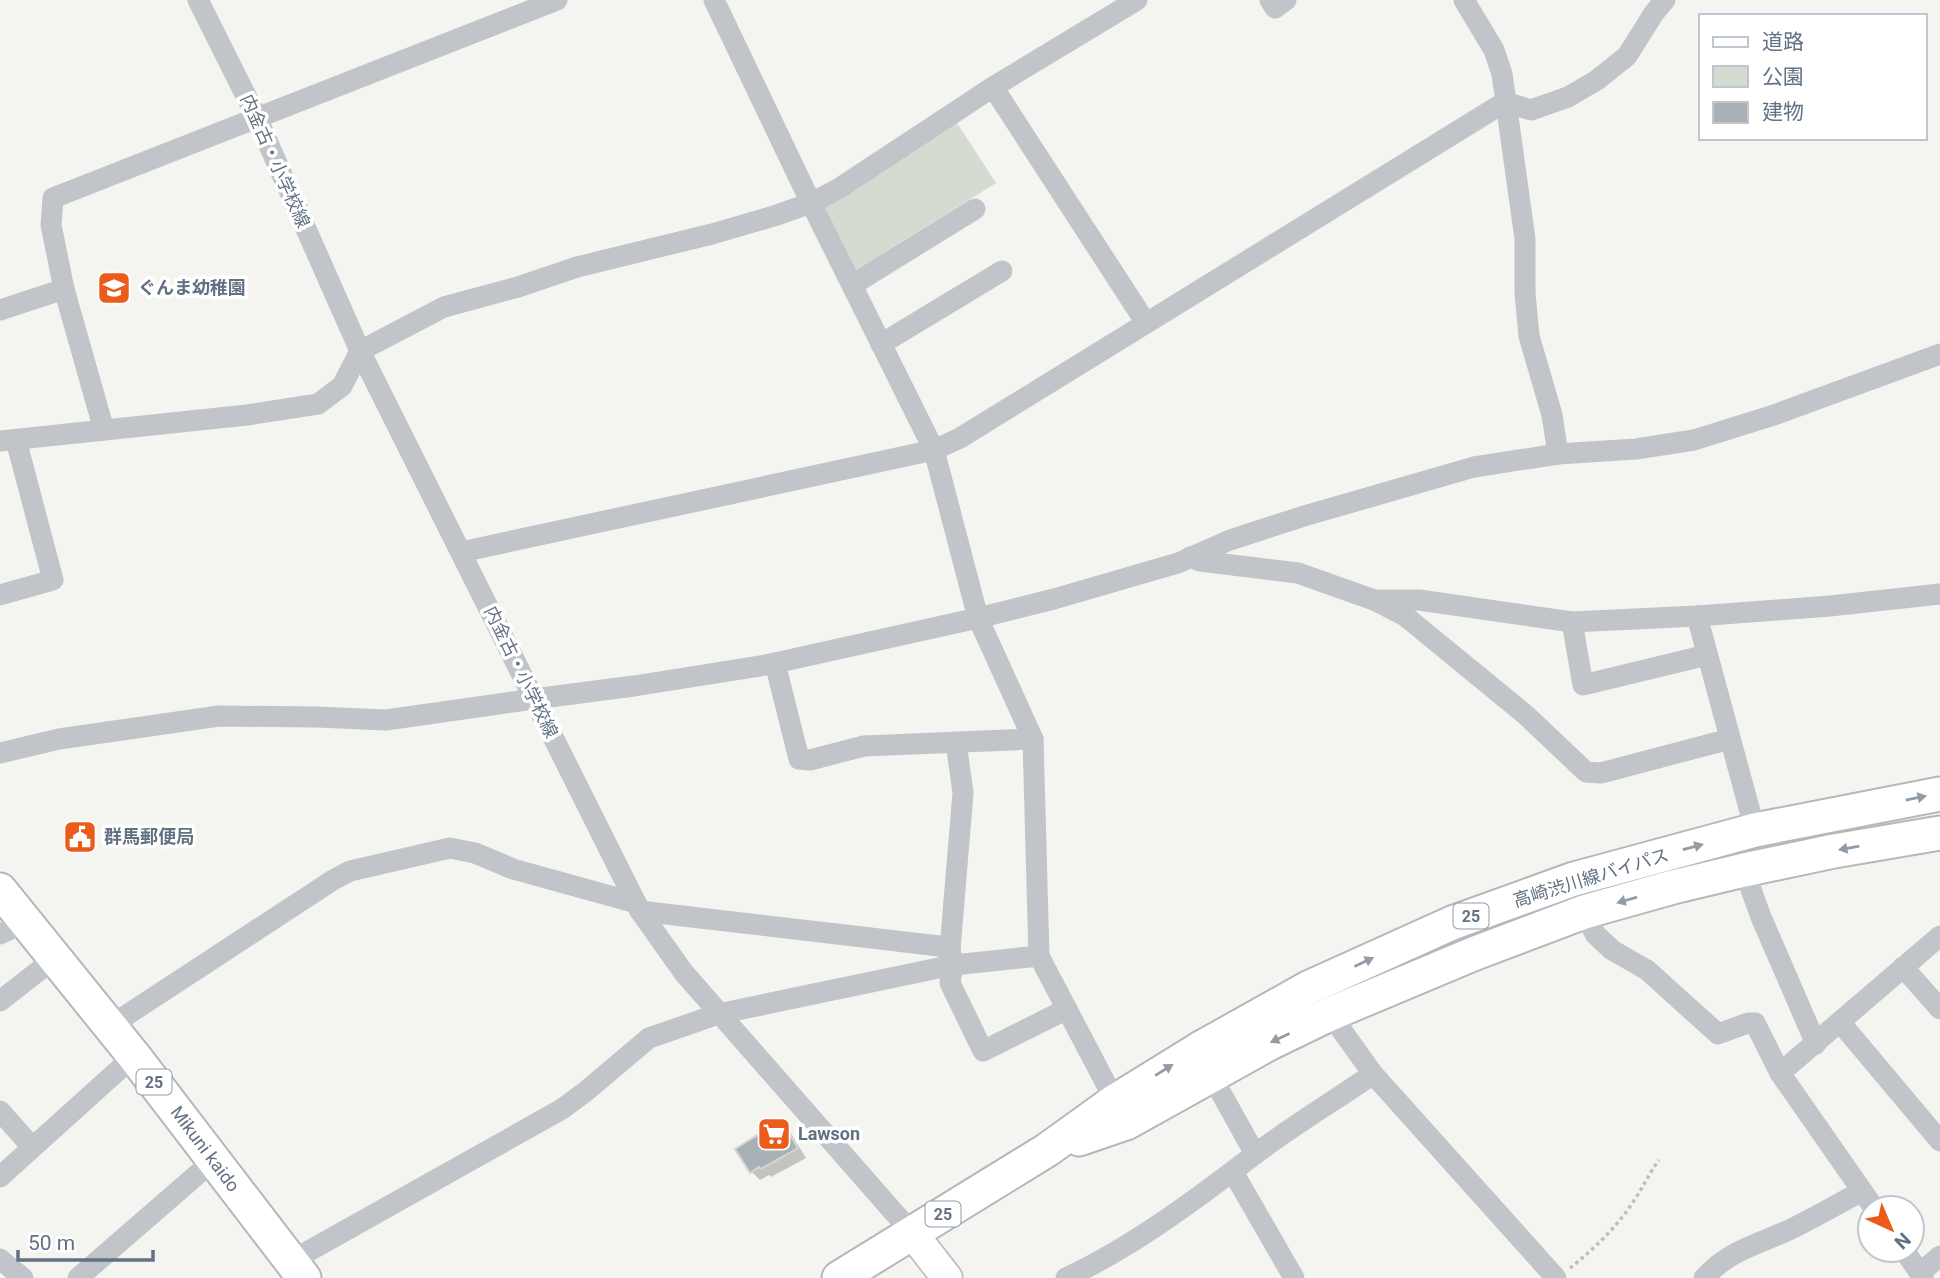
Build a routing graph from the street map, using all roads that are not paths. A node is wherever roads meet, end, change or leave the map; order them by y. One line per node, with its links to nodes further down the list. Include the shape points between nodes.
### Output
1 (198, 0): 11 (street, 内金古・小学校線)
2 (556, 0): 11 (street)
3 (714, 0): 12 (street)
4 (1137, 0): 9 (street)
5 (1270, 0): 6 (street, via 1275,8)
6 (1286, 0)
7 (1464, 0): 10 (street, via 1494,50)
8 (1665, 0): 10 (street, via 1627,56 1597,80 1531,110)
9 (993, 87): 12 (street); 18 (street)
10 (1505, 102): 18 (street); 25 (street, via 1525,239 1529,336)
11 (257, 118): 16 (street, via 53,198 51,225); 20 (street, 内金古・小学校線)
12 (811, 203): 15 (street); 20 (street, via 444,307)
13 (975, 209): 15 (street)
14 (1002, 271): 19 (street)
15 (852, 285): 19 (street)
16 (64, 289): 17 (street); 22 (street)
17 (0, 310)
18 (1146, 323): 24 (street)
19 (881, 344): 24 (street)
20 (360, 351): 22 (street, via 342,386 318,404); 26 (street, 内金古・小学校線)
21 (1940, 354): 25 (street, via 1694,440)
22 (104, 430): 23 (street)
23 (8, 440): 29 (street, via 53,580)
24 (934, 450): 26 (street); 32 (street)
25 (1558, 454): 27 (street, via 1474,467 1255,532)
26 (461, 552): 36 (street, 内金古・小学校線)
27 (1190, 557): 30 (street, via 1298,573); 32 (street)
28 (1940, 594): 31 (street)
29 (0, 595)
30 (1374, 600): 33 (street, via 1419,600); 38 (street, via 1415,624 1527,716 1586,772 1601,773)
31 (1697, 616): 33 (street); 34 (street)
32 (978, 618): 35 (street); 37 (street)
33 (1572, 622): 34 (street, via 1583,685)
34 (1707, 655): 38 (street)
35 (775, 663): 36 (street); 39 (street, via 799,759 864,746)
36 (534, 699): 40 (street, via 386,720 219,716 59,739); 46 (street, 内金古・小学校線)
37 (1032, 739): 39 (street); 51 (street)
38 (1730, 739): 42 (street)
39 (956, 742): 50 (street, via 964,793)
40 (0, 753)
41 (1940, 794): 42 (main road, 高崎渋川線バイパス / 25, one-way to 41)
42 (1755, 830): 66 (main road, 高崎渋川線バイパス / 25, one-way to 42, via 1311,987 1452,923 1574,879)
43 (1936, 840): 44 (main road, 高崎渋川線バイパス / 25, one-way to 44, via 1834,851)
44 (1744, 870): 47 (main road, 高崎渋川線バイパス / 25, one-way to 47); 61 (street)
45 (0, 890): 48 (main road, Mikuni kaido / 25)
46 (638, 907): 50 (street, via 925,944); 57 (street, 内金古・小学校線); 60 (street, via 450,848 350,871)
47 (1584, 912): 58 (main road, 高崎渋川線バイパス / 25); 63 (street, via 1595,934 1612,950 1647,970 1718,1034 1755,1023)
48 (13, 928): 52 (main road, Mikuni kaido / 25)
49 (1940, 936): 53 (street)
50 (951, 957): 51 (street); 55 (street, via 950,983 983,1051); 57 (street)
51 (1039, 957): 55 (street)
52 (54, 959): 54 (street); 60 (main road, Mikuni kaido / 25)
53 (1903, 967): 56 (street); 59 (street)
54 (0, 1001)
55 (1067, 1009): 66 (street)
56 (1940, 1009)
57 (718, 1014): 77 (street, 内金古・小学校線); 80 (street, via 649,1038 562,1109)
58 (1330, 1014): 64 (street); 65 (main road, 高崎渋川線バイパス / 25, one-way to 65)
59 (1840, 1023): 61 (street); 68 (street)
60 (110, 1026): 62 (main road, Mikuni kaido / 25)
61 (1816, 1044): 63 (street)
62 (134, 1056): 69 (street); 72 (main road, Mikuni kaido / 25)
63 (1780, 1073): 75 (street)
64 (1373, 1074): 71 (street); 81 (street)
65 (1212, 1075): 70 (main road, 高崎渋川線バイパス / 25, via 1126,1123); 71 (street)
66 (1115, 1101): 70 (main road, 高崎渋川線バイパス / 25)
67 (0, 1111): 69 (street)
68 (1940, 1141)
69 (32, 1147): 74 (street)
70 (1047, 1150): 77 (main road, 高崎渋川線バイパス / 25)
71 (1255, 1154): 73 (street)
72 (214, 1160): 80 (main road, Mikuni kaido / 25); 84 (street)
73 (1233, 1172): 87 (street, via 1124,1246); 88 (street)
74 (0, 1177)
75 (1864, 1194)
76 (1856, 1205): 89 (street, via 1731,1254)
77 (912, 1233): 85 (main road, 高崎渋川線バイパス / 25); 86 (street, 内金古・小学校線)
78 (1940, 1256): 82 (street)
79 (0, 1259): 83 (street)
80 (298, 1269)
81 (1561, 1274)
82 (1921, 1275)
83 (23, 1278)
84 (78, 1278)
85 (839, 1278)
86 (947, 1278)
87 (1066, 1278)
88 (1294, 1278)
89 (1704, 1278)

